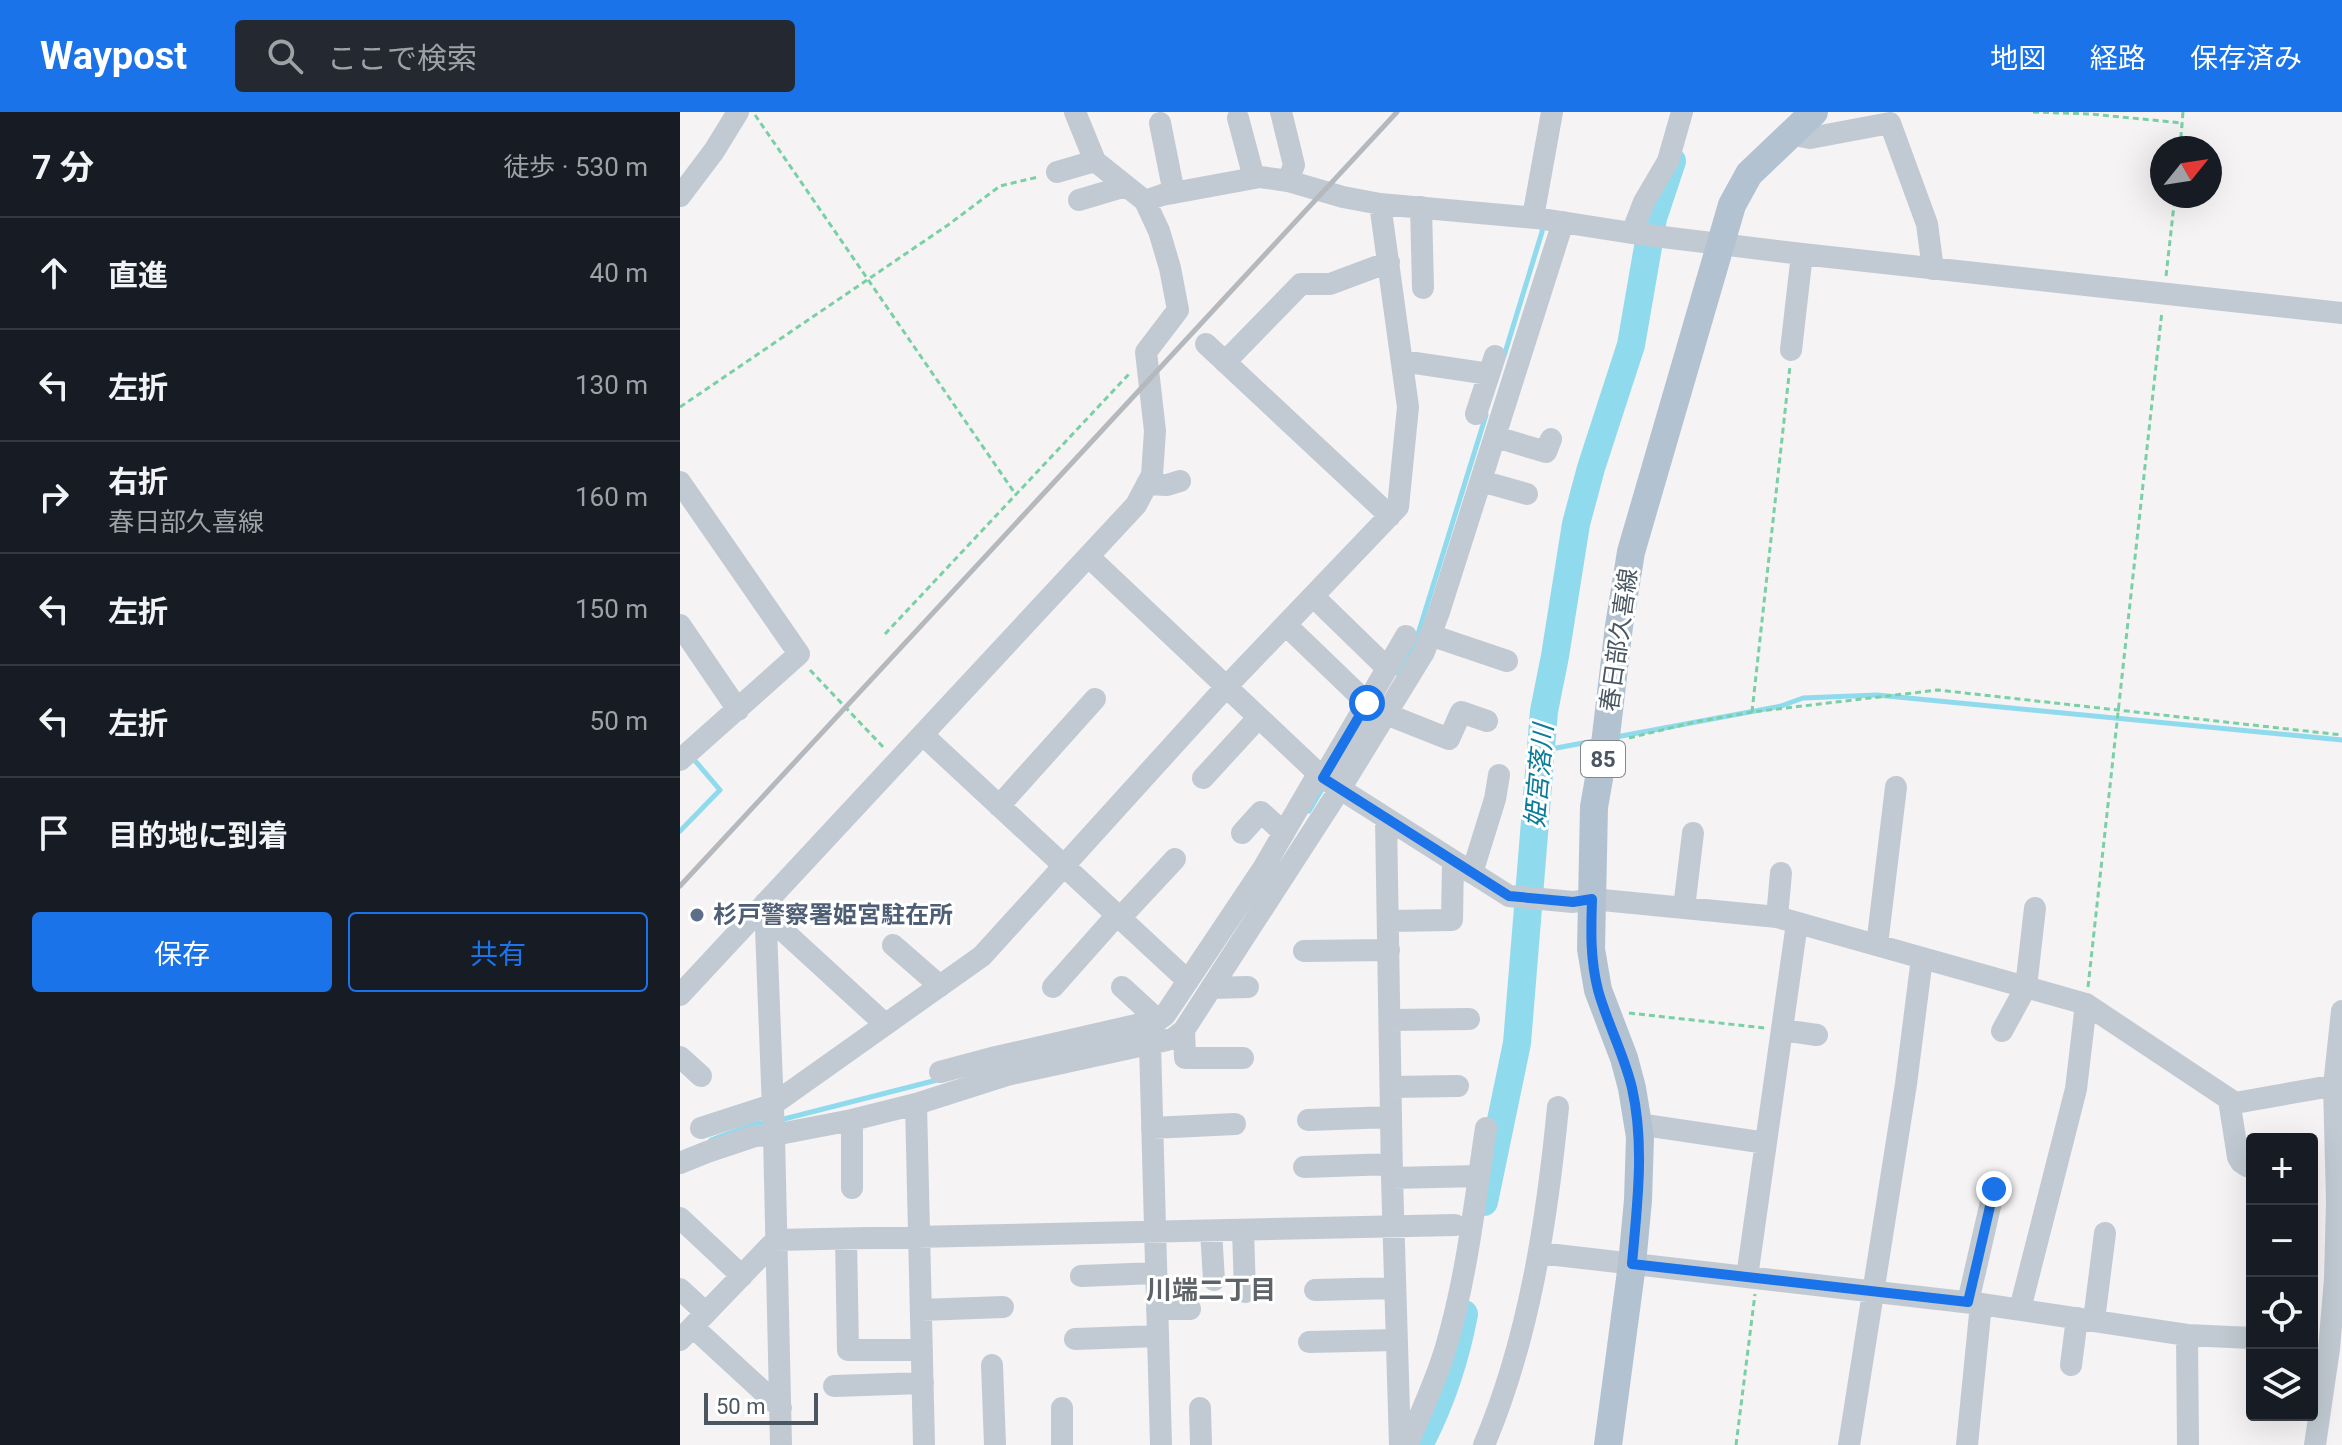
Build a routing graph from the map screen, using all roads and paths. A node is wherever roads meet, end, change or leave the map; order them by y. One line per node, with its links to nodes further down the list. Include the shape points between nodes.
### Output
1 (738, 112): 21 (street)
2 (753, 112): 33 (path)
3 (1075, 112): 15 (street)
4 (1281, 112): 18 (street, via 1294,165)
5 (1552, 112): 27 (street)
6 (1682, 112): 28 (street, via 1668,161 1644,202)
7 (1814, 112): 13 (main road, 春日部久喜線 / 85)
8 (2033, 112): 12 (path)
9 (2183, 112): 12 (path)
10 (1238, 118): 17 (street)
11 (1160, 123): 20 (street)
12 (2182, 123): 14 (path)
13 (1789, 134): 29 (main road, 春日部久喜線 / 85, via 1749,174); 32 (street, via 1810,138 1890,123 1927,224)
14 (2181, 136)
15 (1095, 161): 16 (street); 19 (street)
16 (1057, 172): 33 (path, via 1000,186)
17 (1254, 178): 18 (street); 20 (street)
18 (1288, 181): 24 (street)
19 (1126, 186): 22 (street); 23 (street)
20 (1174, 193): 23 (street)
21 (680, 196)
22 (1079, 200)
23 (1145, 201): 39 (street, via 1163,243 1178,310)
24 (1380, 204): 25 (street); 31 (street)
25 (1421, 207): 27 (street); 34 (street)
26 (2174, 208): 35 (path)
27 (1547, 219): 28 (street); 44 (street)
28 (1635, 233): 29 (street)
29 (1716, 243): 30 (street); 73 (main road, 春日部久喜線 / 85, via 1631,552)
30 (1802, 254): 32 (street); 38 (street)
31 (1389, 262): 40 (street); 41 (street, via 1330,284 1301,284)
32 (1933, 269): 35 (street)
33 (867, 279): 42 (path); 51 (path)
34 (1423, 288)
35 (2164, 294): 36 (street); 67 (path)
36 (2342, 313)
37 (1206, 344): 41 (street)
38 (1791, 350): 68 (path)
39 (1146, 357): 48 (street, via 1155,431); 51 (path)
40 (1402, 361): 43 (street, via 1492,365); 52 (street, via 1408,407 1398,507)
41 (1225, 362): 52 (street)
42 (680, 407)
43 (1476, 414)
44 (1496, 437): 45 (street, via 1546,452); 47 (street)
45 (1551, 439)
46 (1180, 481): 48 (street)
47 (1481, 481): 50 (street); 58 (street)
48 (1147, 484): 53 (street, via 1136,505)
49 (682, 490): 60 (street)
50 (1527, 494)
51 (1016, 495): 57 (path)
52 (1390, 516): 54 (street)
53 (1089, 557): 63 (street); 71 (street)
54 (1313, 596): 56 (street); 62 (street)
55 (680, 625): 66 (street)
56 (1286, 625): 63 (street); 65 (street)
57 (885, 634)
58 (1430, 635): 61 (street); 65 (street, via 1424,652)
59 (1406, 636): 62 (street)
60 (799, 654): 66 (street); 75 (path)
61 (1507, 661)
62 (1387, 668): 65 (street)
63 (1226, 687): 69 (street); 86 (street)
64 (1095, 699): 80 (street)
65 (1377, 708): 70 (street, via 1449,739 1461,712); 78 (street)
66 (738, 710): 74 (street)
67 (2119, 711): 68 (path, via 1938,690); 72 (path); 109 (path)
68 (1752, 712): 73 (path)
69 (1258, 718): 77 (street); 78 (street)
70 (1487, 721)
71 (923, 735): 75 (street); 80 (street)
72 (2342, 735)
73 (1605, 744): 89 (main road, 春日部久喜線 / 85)
74 (680, 760)
75 (898, 761): 92 (street)
76 (1499, 775): 87 (street, via 1495,799)
77 (1203, 778)
78 (1330, 782): 81 (street); 83 (street); 107 (street)
79 (1896, 787): 97 (street)
80 (999, 806): 86 (street)
81 (1386, 818): 87 (street); 95 (street)
82 (1242, 833): 83 (street, via 1261,812)
83 (1284, 833): 101 (street)
84 (1693, 833): 90 (street)
85 (1175, 859): 93 (street)
86 (1064, 866): 93 (street); 102 (street, via 982,956)
87 (1463, 867): 89 (street, via 1509,896); 95 (street, via 1452,920)
88 (1781, 873): 94 (street)
89 (1582, 900): 90 (street); 110 (main road, 春日部久喜線 / 85)
90 (1684, 908): 94 (street)
91 (2035, 908): 106 (street)
92 (765, 909): 108 (street); 115 (street); 131 (street)
93 (1119, 917): 101 (street); 103 (street)
94 (1787, 920): 97 (street); 117 (street)
95 (1388, 921): 98 (street)
96 (893, 945): 102 (street)
97 (1877, 945): 100 (street)
98 (1389, 950): 99 (street); 114 (street)
99 (1304, 951)
100 (1922, 958): 106 (street); 171 (street)
101 (1188, 981): 113 (street)
102 (940, 986): 115 (street)
103 (1053, 987)
104 (1122, 987): 113 (street)
105 (1248, 987): 107 (street)
106 (2026, 987): 109 (street); 118 (street)
107 (1211, 988): 116 (street)
108 (680, 995)
109 (2086, 1004): 128 (street); 176 (street, via 2076,1089)
110 (1606, 1010): 117 (path); 136 (main road, 春日部久喜線 / 85)
111 (2342, 1011): 125 (street)
112 (1469, 1019): 114 (street)
113 (1158, 1020): 123 (street)
114 (1390, 1020): 127 (street)
115 (885, 1024): 131 (street)
116 (1184, 1030): 120 (street); 122 (street, via 1185,1058)
117 (1782, 1030): 119 (street); 141 (street)
118 (2002, 1031)
119 (1817, 1035)
120 (1150, 1044): 129 (street, via 1007,1075); 138 (street)
121 (680, 1057): 124 (street)
122 (1243, 1058)
123 (940, 1072)
124 (701, 1076)
125 (2338, 1085): 128 (street); 149 (street)
126 (1458, 1086): 127 (street)
127 (1391, 1087): 132 (street)
128 (2229, 1100): 143 (street, via 2238,1157)
129 (916, 1104): 133 (street); 157 (street)
130 (1558, 1107): 160 (street)
131 (772, 1108): 137 (street); 140 (street)
132 (1391, 1117): 134 (street); 145 (street)
133 (852, 1120): 140 (street); 147 (street)
134 (1308, 1120)
135 (1235, 1124): 138 (street)
136 (1638, 1124): 141 (street); 161 (main road, 春日部久喜線 / 85)
137 (701, 1128)
138 (1152, 1128): 155 (street)
139 (1486, 1128): 146 (street)
140 (774, 1135): 142 (street, via 755,1136); 159 (street)
141 (1766, 1143): 165 (street)
142 (680, 1163)
143 (2246, 1165)
144 (1304, 1167): 145 (street)
145 (1392, 1171): 146 (street); 152 (street)
146 (1479, 1176): 202 (street, via 1447,1343)
147 (852, 1188)
148 (1994, 1189): 172 (street)
149 (2340, 1202): 187 (street)
150 (680, 1218): 163 (street)
151 (1455, 1225): 152 (street)
152 (1393, 1227): 153 (street); 167 (street)
153 (1243, 1230): 154 (street); 170 (street)
154 (1211, 1231): 155 (street); 166 (street)
155 (1155, 1232): 157 (street); 162 (street)
156 (2105, 1233): 178 (street)
157 (919, 1238): 158 (street); 177 (street)
158 (846, 1239): 159 (street); 186 (street, via 848,1350)
159 (776, 1240): 163 (street); 192 (street)
160 (1539, 1253): 161 (street); 203 (street, via 1508,1381)
161 (1632, 1264): 165 (street); 204 (main road, 春日部久喜線 / 85)
162 (1156, 1273): 164 (street); 174 (street)
163 (742, 1276): 179 (street)
164 (1081, 1276)
165 (1752, 1278): 171 (street); 205 (path)
166 (1214, 1280)
167 (1395, 1288): 169 (street); 184 (street)
168 (680, 1289): 179 (street)
169 (1315, 1290)
170 (1245, 1292)
171 (1875, 1292): 172 (street); 206 (street)
172 (1974, 1303): 176 (street); 207 (street)
173 (1003, 1307): 177 (street)
174 (1157, 1309): 175 (street); 181 (street)
175 (1190, 1309)
176 (2020, 1309): 178 (street)
177 (921, 1310): 186 (street)
178 (2086, 1319): 180 (street); 189 (street)
179 (693, 1327): 192 (street)
180 (2187, 1335): 182 (street); 208 (street)
181 (1158, 1336): 183 (street); 199 (street)
182 (2246, 1338)
183 (1075, 1339)
184 (1396, 1340): 185 (street); 201 (street)
185 (1309, 1342)
186 (922, 1350): 190 (street)
187 (2328, 1350): 209 (street)
188 (992, 1365): 197 (street)
189 (2071, 1365)
190 (923, 1383): 191 (street); 196 (street)
191 (834, 1386)
192 (781, 1408): 195 (street)
193 (1062, 1408): 198 (street)
194 (1200, 1408): 200 (street)
195 (781, 1445)
196 (924, 1445)
197 (995, 1445)
198 (1062, 1445)
199 (1161, 1445)
200 (1201, 1445)
201 (1400, 1445)
202 (1407, 1445)
203 (1484, 1445)
204 (1608, 1445)
205 (1736, 1445)
206 (1849, 1445)
207 (1967, 1445)
208 (2188, 1445)
209 (2315, 1445)

